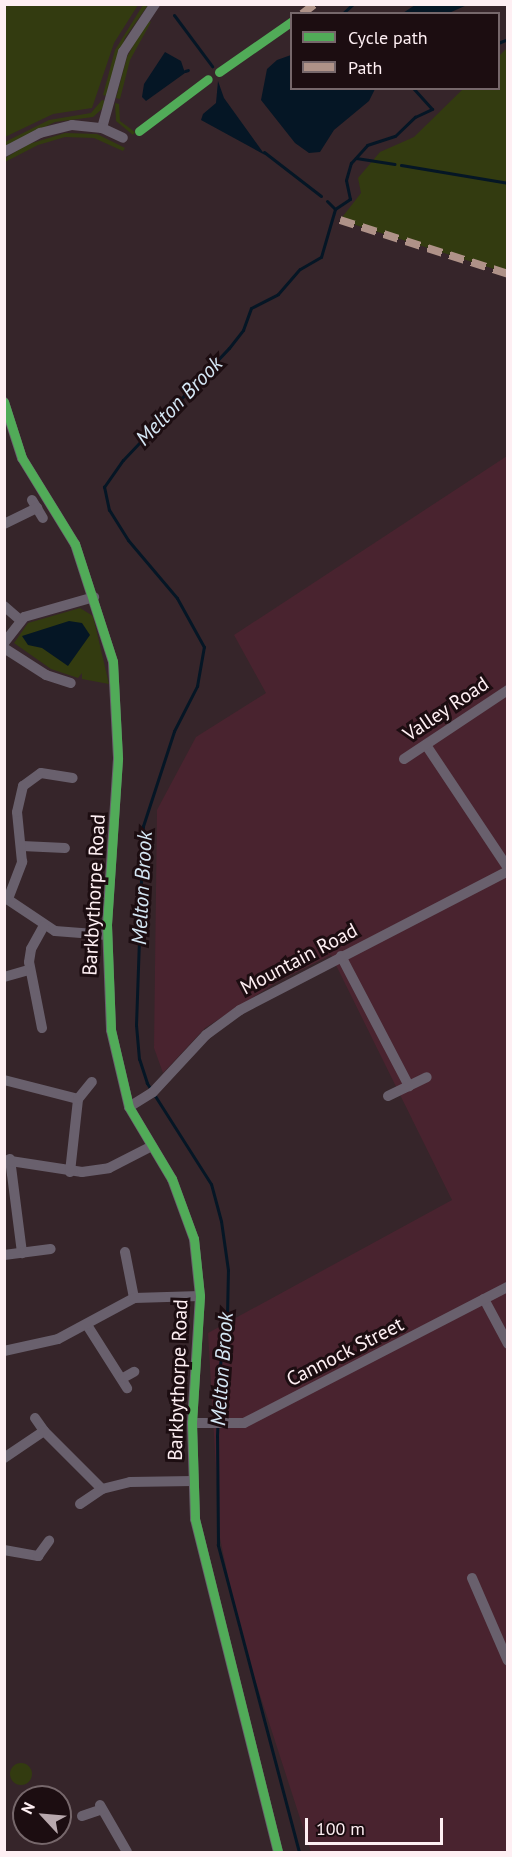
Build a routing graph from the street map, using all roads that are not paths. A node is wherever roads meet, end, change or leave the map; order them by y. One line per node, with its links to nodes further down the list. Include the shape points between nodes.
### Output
1 (154, 4): 2 (street, via 123,52)
2 (102, 128): 3 (street); 4 (street, via 72,125 51,129)
3 (123, 138)
4 (4, 152)
5 (4, 402): 8 (street, Barkbythorpe Road, via 22,458 71,533)
6 (37, 509): 7 (street)
7 (4, 524)
8 (94, 597): 10 (street); 23 (street, Barkbythorpe Road, via 113,662 117,702 116,807)
9 (4, 606): 10 (street)
10 (20, 620): 11 (street)
11 (4, 643)
12 (4, 648): 13 (street)
13 (63, 684)
14 (507, 690): 15 (street, Valley Road)
15 (426, 745): 16 (street, Valley Road); 20 (street)
16 (404, 759)
17 (73, 777): 18 (street, via 41,769 26,782 17,812)
18 (22, 846): 19 (street); 21 (street, via 19,873)
19 (68, 848)
20 (507, 870): 24 (street, Mountain Road)
21 (6, 898): 22 (street)
22 (44, 926): 23 (street, via 69,934); 25 (street, via 30,951)
23 (107, 934): 36 (street, Barkbythorpe Road, via 111,1030)
24 (341, 956): 33 (street); 36 (street, Mountain Road, via 215,1026 158,1087)
25 (29, 970): 26 (street); 27 (street)
26 (4, 977)
27 (39, 1004): 28 (street); 29 (street)
28 (27, 1007)
29 (42, 1029)
30 (427, 1077): 33 (street)
31 (4, 1080): 35 (street)
32 (93, 1082): 35 (street)
33 (409, 1086): 34 (street)
34 (388, 1096)
35 (78, 1099): 39 (street)
36 (129, 1107): 37 (street, Barkbythorpe Road)
37 (152, 1146): 39 (street, via 109,1168); 45 (street, Barkbythorpe Road, via 185,1207 199,1264)
38 (7, 1160): 39 (street); 42 (street)
39 (70, 1172)
40 (51, 1249): 42 (street)
41 (125, 1252): 46 (street)
42 (22, 1253): 43 (street)
43 (4, 1256)
44 (507, 1287): 47 (street, Cannock Street)
45 (200, 1296): 46 (street); 53 (street, Barkbythorpe Road)
46 (134, 1298): 48 (street)
47 (484, 1299): 49 (street); 53 (street, Cannock Street, via 244,1423)
48 (87, 1324): 50 (street, via 58,1339); 51 (street, via 125,1383)
49 (507, 1344)
50 (4, 1351)
51 (134, 1372)
52 (36, 1418): 54 (street)
53 (192, 1423): 56 (street, Barkbythorpe Road)
54 (44, 1431): 55 (street); 57 (street)
55 (4, 1458)
56 (193, 1481): 57 (street, via 130,1482); 65 (street, Barkbythorpe Road, via 195,1519)
57 (102, 1489): 58 (street)
58 (81, 1504)
59 (49, 1541): 60 (street, via 38,1556)
60 (4, 1550)
61 (472, 1578): 62 (street)
62 (507, 1661)
63 (82, 1815): 64 (street, via 101,1807)
64 (127, 1852)
65 (278, 1852)

